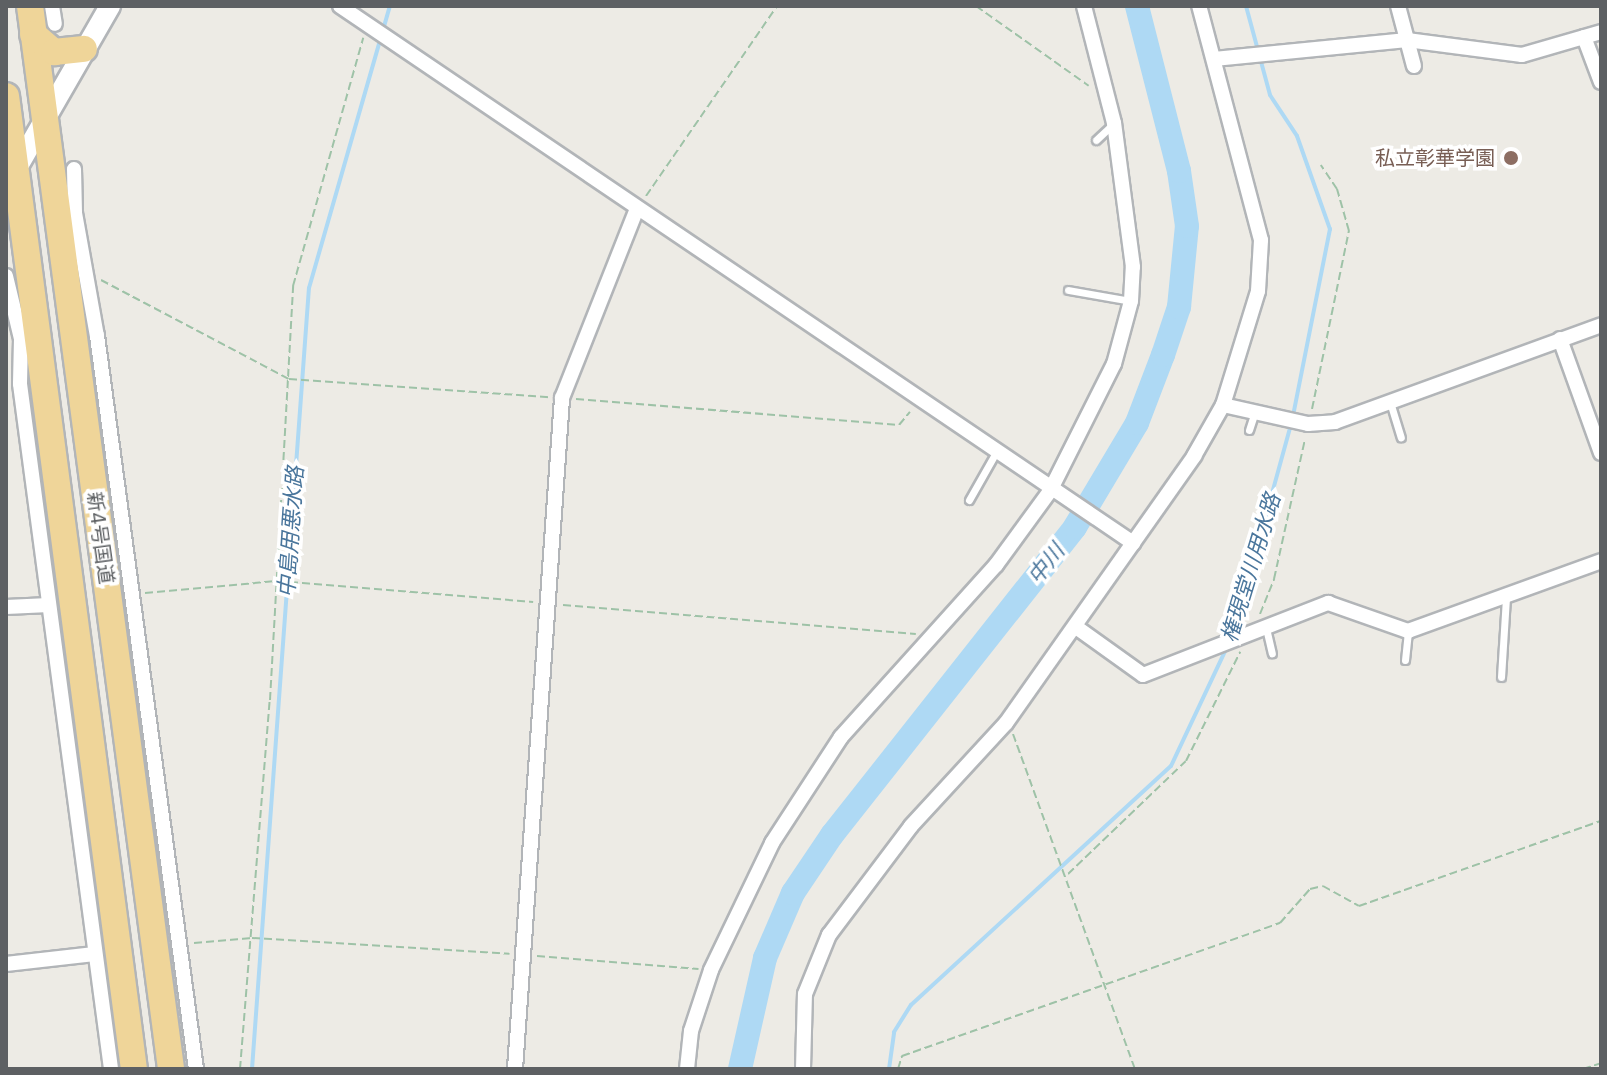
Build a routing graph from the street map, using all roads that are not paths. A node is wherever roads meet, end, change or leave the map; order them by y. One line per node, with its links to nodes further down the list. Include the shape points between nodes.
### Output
1 (30, 6): 8 (highway, 新4号国道)
2 (52, 6): 8 (street)
3 (110, 6): 12 (main road)
4 (340, 6): 22 (street)
5 (1084, 6): 18 (street)
6 (1199, 6): 13 (street)
7 (1398, 6): 11 (street)
8 (44, 29): 12 (highway, via 54,52); 17 (highway, 新4号国道)
9 (1601, 32): 10 (street)
10 (1584, 37): 11 (street, via 1522,55); 15 (street)
11 (1407, 40): 13 (street); 14 (street)
12 (84, 49): 17 (main road)
13 (1214, 59): 33 (street, via 1261,240 1258,291)
14 (1414, 66)
15 (1601, 82)
16 (6, 99): 21 (highway, 新4号国道)
17 (43, 119): 21 (main road); 24 (highway, 新4号国道)
18 (1114, 123): 19 (lane); 28 (street, via 1133,267)
19 (1096, 140)
20 (74, 169): 24 (street)
21 (11, 178): 25 (highway, 新4号国道)
22 (637, 209): 38 (street); 58 (street, via 562,398)
23 (6, 238): 25 (highway)
24 (69, 238): 56 (highway, 新4号国道); 57 (street, via 87,273 183,944)
25 (28, 256): 30 (highway, 新4号国道)
26 (6, 276): 30 (street)
27 (1068, 290): 28 (lane)
28 (1131, 301): 39 (street, via 1108,378)
29 (1601, 325): 31 (street)
30 (29, 338): 44 (street, via 20,384); 55 (highway, 新4号国道)
31 (1560, 339): 32 (street); 37 (street)
32 (1390, 402): 34 (street, via 1335,422 1308,424); 36 (lane)
33 (1223, 405): 34 (street); 41 (street)
34 (1255, 412): 35 (lane)
35 (1249, 430)
36 (1401, 437)
37 (1601, 453)
38 (995, 454): 39 (street); 40 (lane)
39 (1055, 494): 41 (street); 59 (street, via 841,737 772,843 711,970 691,1031)
40 (969, 500)
41 (1128, 540): 46 (street)
42 (1601, 561): 43 (street)
43 (1506, 597): 48 (street); 51 (lane)
44 (49, 605): 45 (street); 52 (street)
45 (6, 607)
46 (1076, 627): 47 (street, via 1143,675); 60 (street, via 1006,723 911,826 829,935 805,994)
47 (1265, 627): 48 (street, via 1328,603); 49 (lane)
48 (1408, 631): 50 (lane)
49 (1272, 653)
50 (1405, 660)
51 (1501, 677)
52 (94, 954): 53 (street); 54 (street)
53 (6, 964)
54 (111, 1069)
55 (134, 1069)
56 (171, 1069)
57 (196, 1069)
58 (515, 1069)
59 (687, 1069)
60 (803, 1069)

